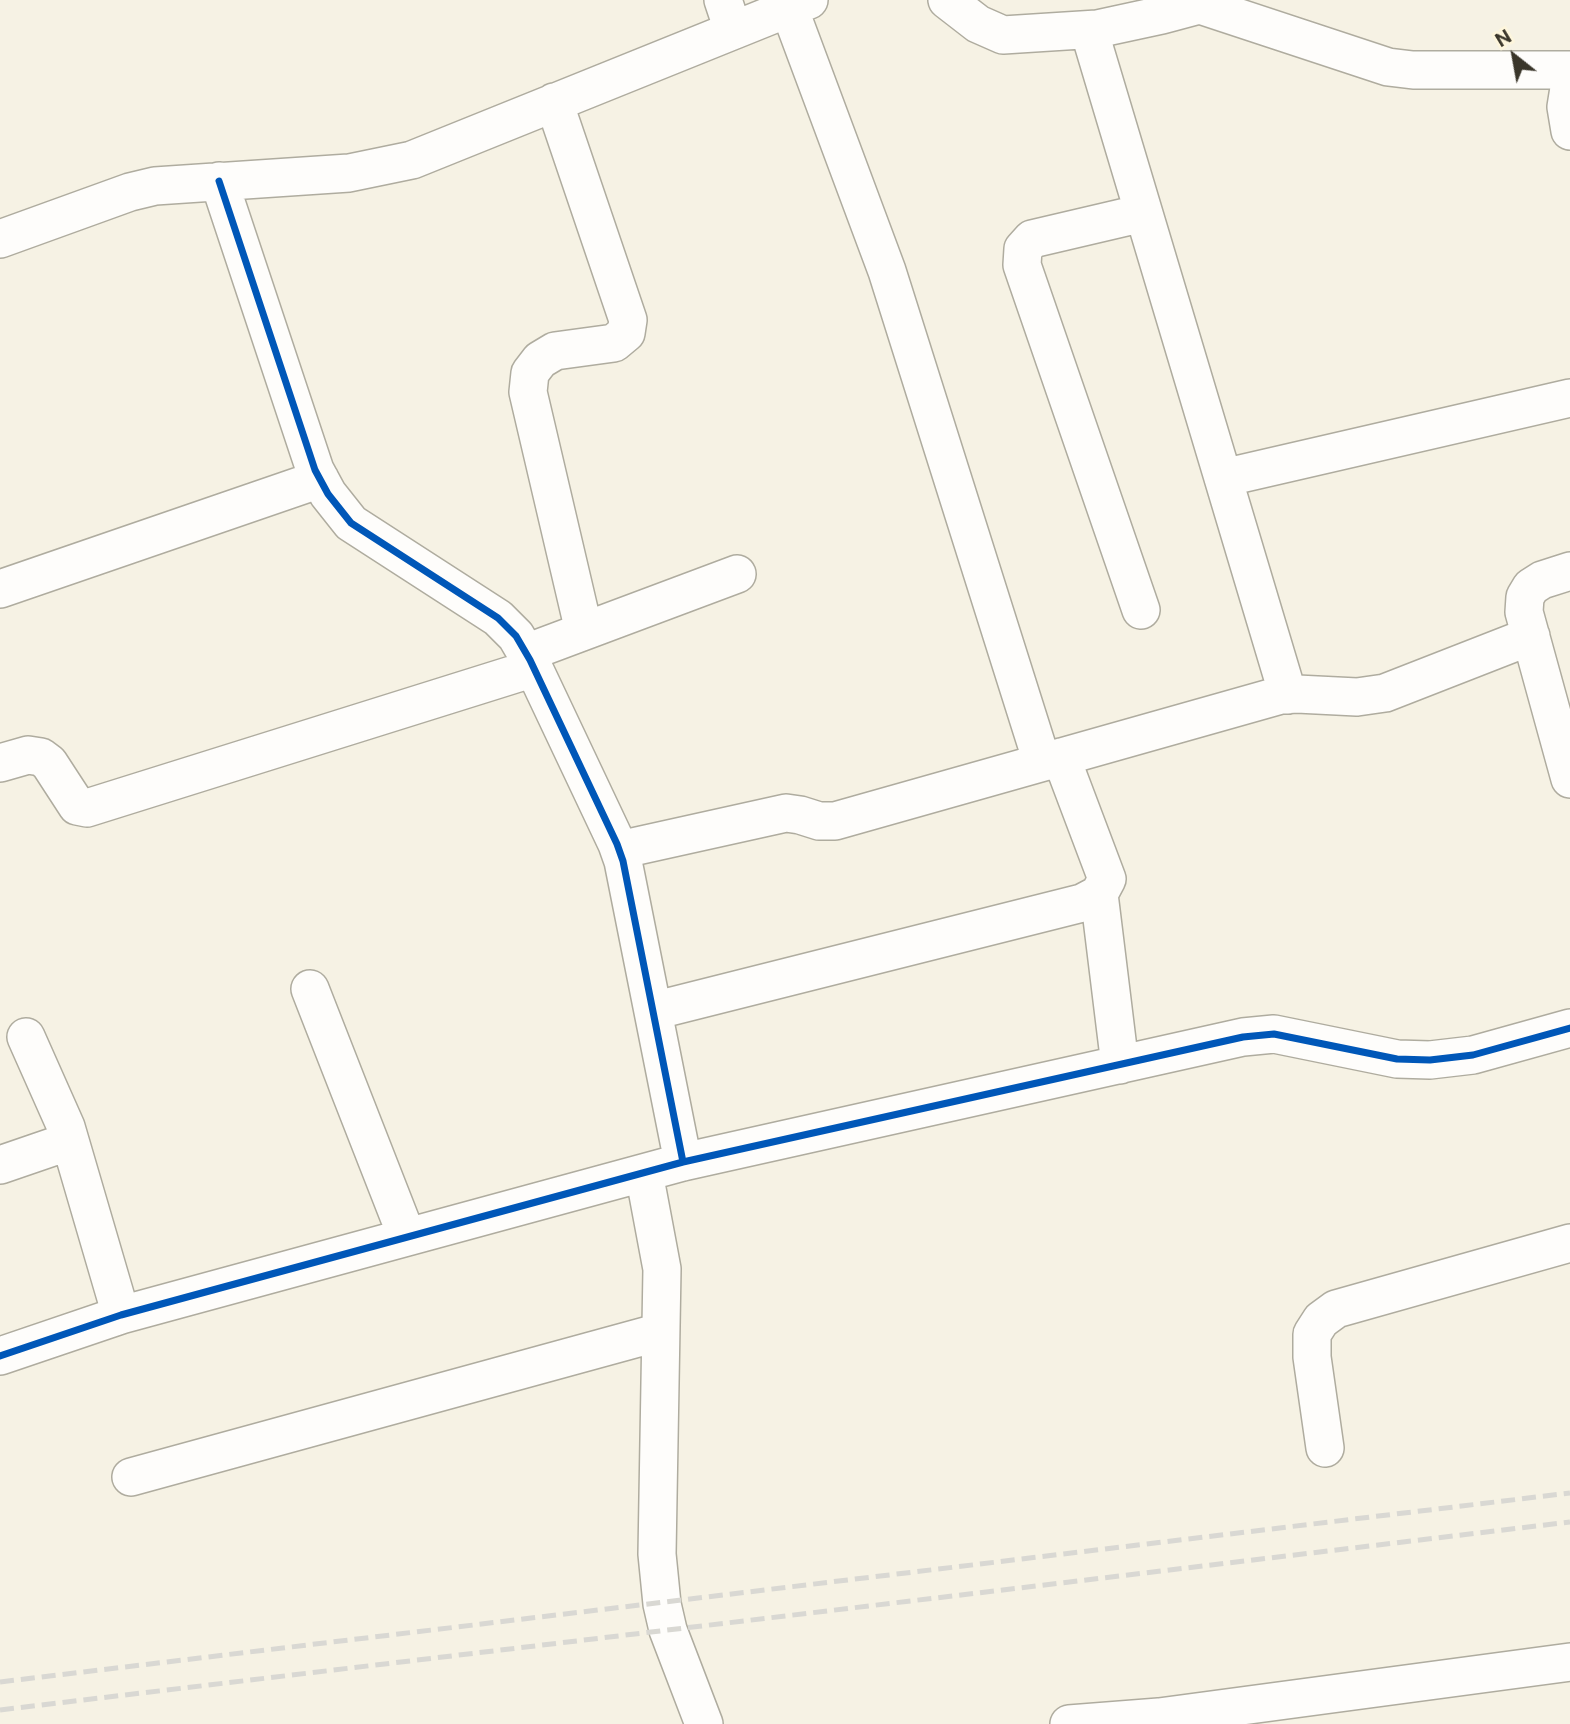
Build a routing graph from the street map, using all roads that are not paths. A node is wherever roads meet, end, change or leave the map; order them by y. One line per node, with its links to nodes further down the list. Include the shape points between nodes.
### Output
1 (947, 0): 5 (street, via 978,24 1003,35)
2 (1209, 2): 5 (street); 6 (street, via 1388,67)
3 (799, 4): 4 (street); 24 (street)
4 (728, 15): 8 (street)
5 (1089, 30): 11 (street)
6 (1570, 70)
7 (1570, 82): 9 (street, via 1566,107)
8 (554, 102): 10 (street, via 382,168); 20 (street, via 628,320 626,333 614,342 555,351 530,373 528,392)
9 (1570, 131)
10 (219, 181): 12 (street, via 142,189); 15 (street)
11 (1143, 213): 14 (street); 19 (street, via 1032,239 1023,249 1022,265)
12 (0, 239)
13 (1570, 398): 14 (street)
14 (1223, 478): 23 (street)
15 (320, 479): 18 (street); 22 (street, via 351,523 498,618)
16 (1570, 571): 21 (street, via 1542,580 1525,597)
17 (737, 574): 20 (street)
18 (0, 589)
19 (1141, 610)
20 (584, 631): 22 (street)
21 (1531, 636): 23 (street, via 1385,693); 26 (street)
22 (530, 660): 25 (street, via 87,808 77,806 41,757 29,755); 27 (street)
23 (1287, 695): 24 (street)
24 (1052, 760): 27 (street, via 835,821 786,813); 28 (street, via 1107,878)
25 (0, 763)
26 (1569, 770)
27 (619, 850): 30 (street)
28 (1099, 894): 30 (street, via 1082,903); 33 (street)
29 (310, 989): 38 (street)
30 (653, 1011): 35 (street)
31 (1570, 1028): 33 (street, via 1473,1055 1430,1060 1397,1059 1274,1034)
32 (26, 1037): 34 (street)
33 (1120, 1065): 35 (street)
34 (70, 1141): 36 (street); 40 (street)
35 (683, 1162): 37 (street)
36 (0, 1165)
37 (644, 1173): 38 (street); 41 (street, via 662,1269)
38 (407, 1237): 40 (street)
39 (1570, 1243): 43 (street, via 1336,1309 1321,1320 1312,1334 1312,1357)
40 (121, 1315): 42 (street)
41 (660, 1332): 44 (street); 47 (street, via 657,1554 662,1604)
42 (0, 1356)
43 (1325, 1448)
44 (131, 1477)
45 (1570, 1662): 46 (street)
46 (1161, 1721): 48 (street)
47 (704, 1724)
48 (1069, 1724)

